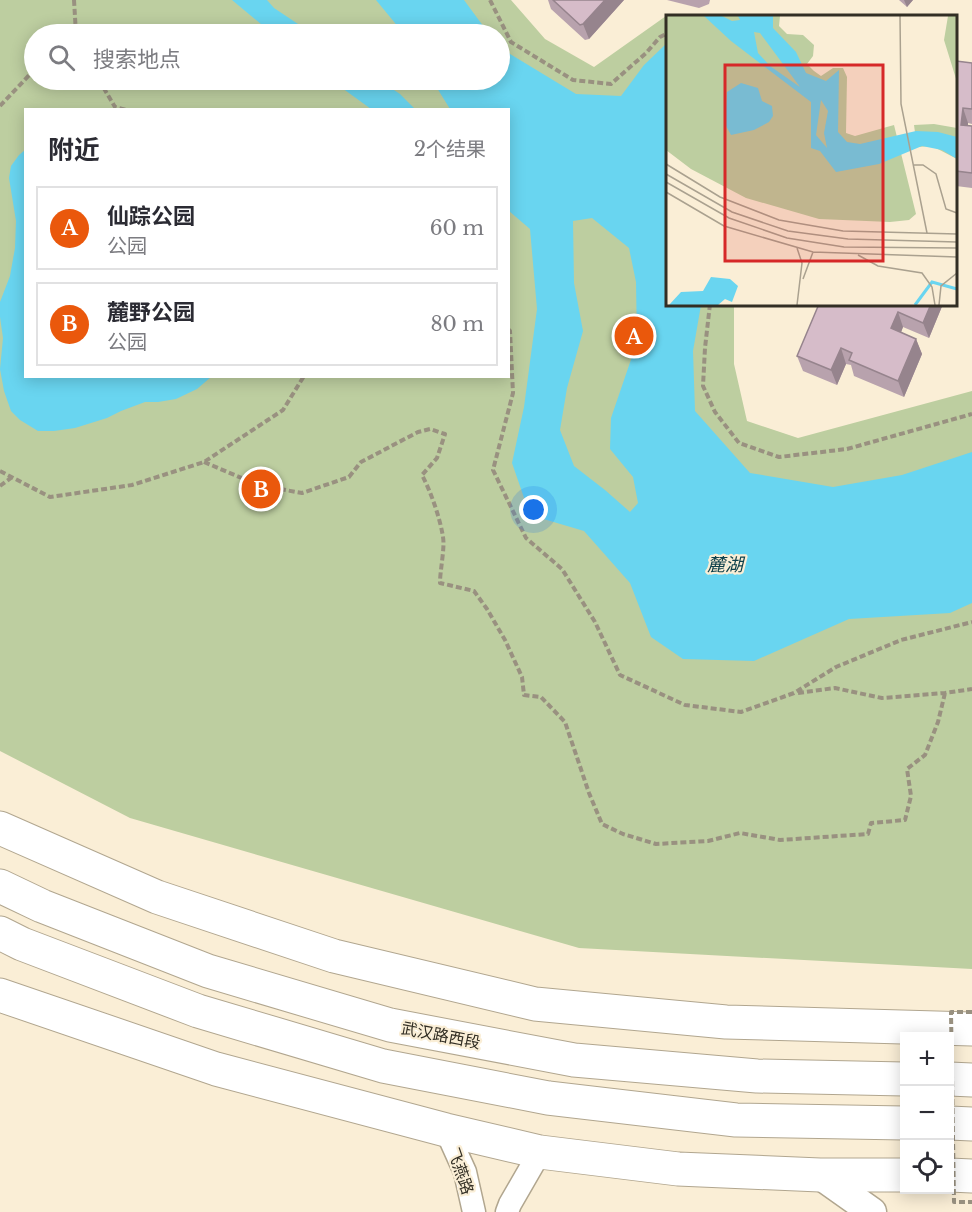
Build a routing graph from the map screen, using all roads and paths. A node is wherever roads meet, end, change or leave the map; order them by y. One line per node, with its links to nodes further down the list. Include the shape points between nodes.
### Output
1 (74, 0): 3 (path)
2 (489, 0): 4 (path)
3 (75, 24)
4 (502, 24)
5 (666, 34): 6 (path, via 611,84 573,80)
6 (510, 40)
7 (24, 81): 9 (path)
8 (105, 90): 10 (path)
9 (0, 106)
10 (119, 108)
11 (710, 306): 14 (path, via 703,386 715,412 739,443 779,457 847,449)
12 (510, 331): 21 (path, via 513,393 493,470 526,538 562,569 596,622 620,675 685,705 741,712)
13 (303, 378): 15 (path, via 283,410)
14 (972, 414)
15 (204, 462): 17 (path, via 132,485 50,497); 22 (path, via 258,485 302,493 350,477 361,462 418,432 429,429 445,434 437,458 422,475 443,538 440,583 474,591 505,640 522,677 524,695 541,697 565,722 602,824 623,834 656,844 708,842 740,833 780,840 868,834 871,823 905,820 911,796 907,769 925,755)
16 (0, 471): 17 (path)
17 (12, 477): 18 (path)
18 (0, 486)
19 (972, 622): 21 (path, via 900,640 836,668)
20 (972, 689): 22 (path)
21 (794, 693): 22 (path, via 835,688 882,698)
22 (945, 693)
23 (0, 828): 28 (main road, via 157,897 334,956 535,1004 726,1022)
24 (0, 886): 29 (main road, 武汉路西段, via 208,970 390,1025 574,1060 757,1076)
25 (0, 933): 32 (main road, via 198,1011 383,1066 548,1098 736,1120)
26 (0, 995): 35 (main road, via 216,1069)
27 (972, 1012): 41 (path, bridge, via 951,1012 954,1202)
28 (972, 1029)
29 (900, 1078)
30 (954, 1079): 31 (main road)
31 (972, 1080)
32 (900, 1123)
33 (954, 1123): 34 (main road)
34 (972, 1124)
35 (446, 1130): 36 (main road); 42 (street, 飞燕路, via 465,1172)
36 (540, 1152): 37 (main road, via 678,1169); 43 (street)
37 (820, 1175): 38 (main road); 44 (street)
38 (900, 1175)
39 (954, 1175): 40 (main road)
40 (972, 1176)
41 (972, 1202)
42 (474, 1212)
43 (507, 1212)
44 (872, 1212)

